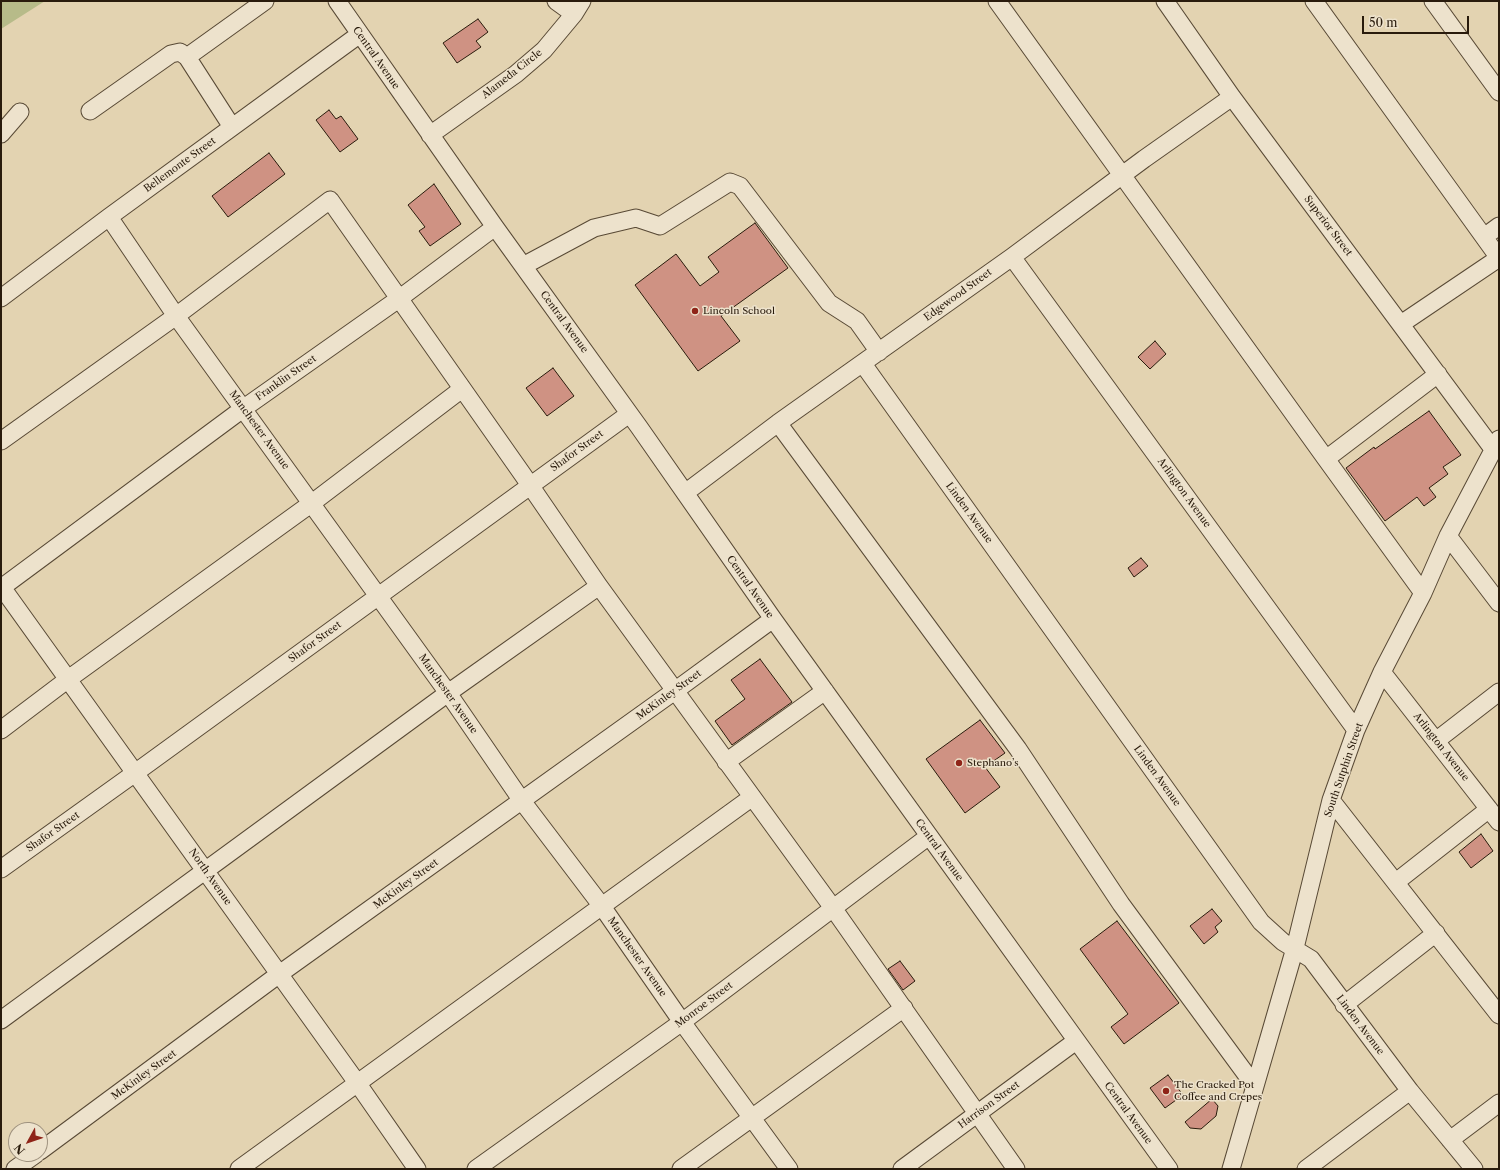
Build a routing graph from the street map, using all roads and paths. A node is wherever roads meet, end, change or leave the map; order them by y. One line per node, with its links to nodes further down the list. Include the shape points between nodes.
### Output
1 (265, 1): 10 (street)
2 (337, 1): 9 (street, Central Avenue)
3 (556, 1): 8 (street)
4 (997, 1): 18 (street)
5 (1165, 1): 12 (street, Superior Street)
6 (1314, 1): 22 (street)
7 (1433, 1): 11 (street)
8 (578, 8): 17 (street, Alameda Circle, via 544,50 516,74)
9 (360, 34): 15 (street, Bellemonte Street); 17 (street, Central Avenue)
10 (187, 57): 13 (street, via 180,52 171,54); 15 (street)
11 (1499, 92)
12 (1232, 97): 18 (street, Edgewood Street); 29 (street, Superior Street)
13 (90, 111)
14 (20, 112): 16 (street)
15 (232, 127): 19 (street, Bellemonte Street)
16 (1, 134)
17 (430, 135): 21 (street, Central Avenue)
18 (1123, 174): 23 (street, Edgewood Street); 39 (street)
19 (109, 217): 26 (street, Bellemonte Street); 28 (street, Manchester Avenue)
20 (1499, 226): 22 (street)
21 (495, 227): 25 (street, Central Avenue); 27 (street, Franklin Street)
22 (1484, 237): 24 (street)
23 (1012, 256): 30 (street, Edgewood Street); 57 (street, Arlington Avenue)
24 (1499, 258): 29 (street)
25 (523, 266): 30 (street, via 594,228 636,218 660,226 730,182 740,186 829,303 857,321); 35 (street, Central Avenue)
26 (1, 298)
27 (400, 298): 28 (street, via 330,200); 33 (street); 34 (street, Franklin Street)
28 (176, 316): 34 (street, Manchester Avenue); 37 (street)
29 (1401, 324): 32 (street, Superior Street)
30 (879, 352): 31 (street, Edgewood Street)
31 (863, 364): 36 (street, Edgewood Street); 72 (street, Linden Avenue, via 1261,922 1283,942)
32 (1438, 374): 38 (street, Superior Street); 39 (street)
33 (462, 389): 40 (street); 42 (street)
34 (244, 408): 42 (street, Manchester Avenue); 45 (street, Franklin Street)
35 (629, 414): 40 (street, Shafor Street); 41 (street, Central Avenue)
36 (778, 423): 41 (street, Edgewood Street); 81 (street, via 1018,749 1121,904)
37 (1, 441)
38 (1496, 444): 43 (street, South Sutphin Street)
39 (1326, 459): 46 (street)
40 (530, 485): 44 (street); 47 (street, Shafor Street)
41 (685, 493): 49 (street, Central Avenue)
42 (312, 503): 47 (street, Manchester Avenue); 51 (street)
43 (1448, 536): 46 (street, South Sutphin Street); 48 (street)
44 (598, 586): 52 (street); 55 (street)
45 (1, 588): 51 (street, North Avenue)
46 (1423, 592): 50 (street, South Sutphin Street)
47 (378, 596): 55 (street, Manchester Avenue); 60 (street, Shafor Street)
48 (1499, 603)
49 (773, 619): 52 (street, McKinley Street); 53 (street, Central Avenue)
50 (1382, 672): 57 (street, South Sutphin Street); 58 (street, Arlington Avenue)
51 (67, 680): 56 (street); 60 (street, North Avenue)
52 (676, 690): 59 (street); 63 (street, McKinley Street)
53 (825, 691): 59 (street); 65 (street, Central Avenue)
54 (1499, 692): 58 (street)
55 (448, 693): 63 (street, Manchester Avenue); 67 (street)
56 (1, 730)
57 (1356, 730): 62 (street, South Sutphin Street)
58 (1437, 740): 64 (street, Arlington Avenue)
59 (726, 762): 61 (street)
60 (135, 773): 66 (street, Shafor Street); 67 (street, North Avenue)
61 (751, 798): 69 (street); 70 (street)
62 (1331, 800): 68 (street); 72 (street, South Sutphin Street)
63 (522, 801): 69 (street, Manchester Avenue); 73 (street, McKinley Street)
64 (1494, 816): 68 (street)
65 (929, 836): 70 (street, Monroe Street); 79 (street, Central Avenue)
66 (1, 869)
67 (206, 871): 73 (street, North Avenue); 77 (street)
68 (1396, 882): 71 (street)
69 (601, 905): 78 (street, Manchester Avenue); 80 (street)
70 (833, 908): 75 (street); 78 (street, Monroe Street)
71 (1436, 933): 74 (street); 76 (street)
72 (1295, 948): 74 (street, Linden Avenue, via 1311,959); 81 (street, South Sutphin Street)
73 (278, 975): 80 (street, North Avenue); 87 (street, McKinley Street)
74 (1344, 1004): 82 (street, Linden Avenue)
75 (904, 1008): 84 (street); 85 (street)
76 (1499, 1015)
77 (1, 1020)
78 (682, 1022): 85 (street, Manchester Avenue); 93 (street, Monroe Street)
79 (1076, 1041): 84 (street, Harrison Street); 98 (street, Central Avenue)
80 (358, 1084): 91 (street); 92 (street, North Avenue)
81 (1254, 1086): 99 (street, South Sutphin Street)
82 (1410, 1091): 86 (street, Linden Avenue); 89 (street)
83 (1499, 1103): 86 (street)
84 (977, 1114): 96 (street, Harrison Street); 97 (street)
85 (752, 1117): 94 (street); 95 (street, Manchester Avenue)
86 (1450, 1140): 100 (street, Linden Avenue)
87 (48, 1145)
88 (25, 1162): 90 (street)
89 (1315, 1166)
90 (15, 1169)
91 (239, 1169)
92 (417, 1169)
93 (476, 1169)
94 (681, 1169)
95 (789, 1169)
96 (902, 1169)
97 (1016, 1169)
98 (1169, 1169)
99 (1231, 1169)
100 (1474, 1169)

